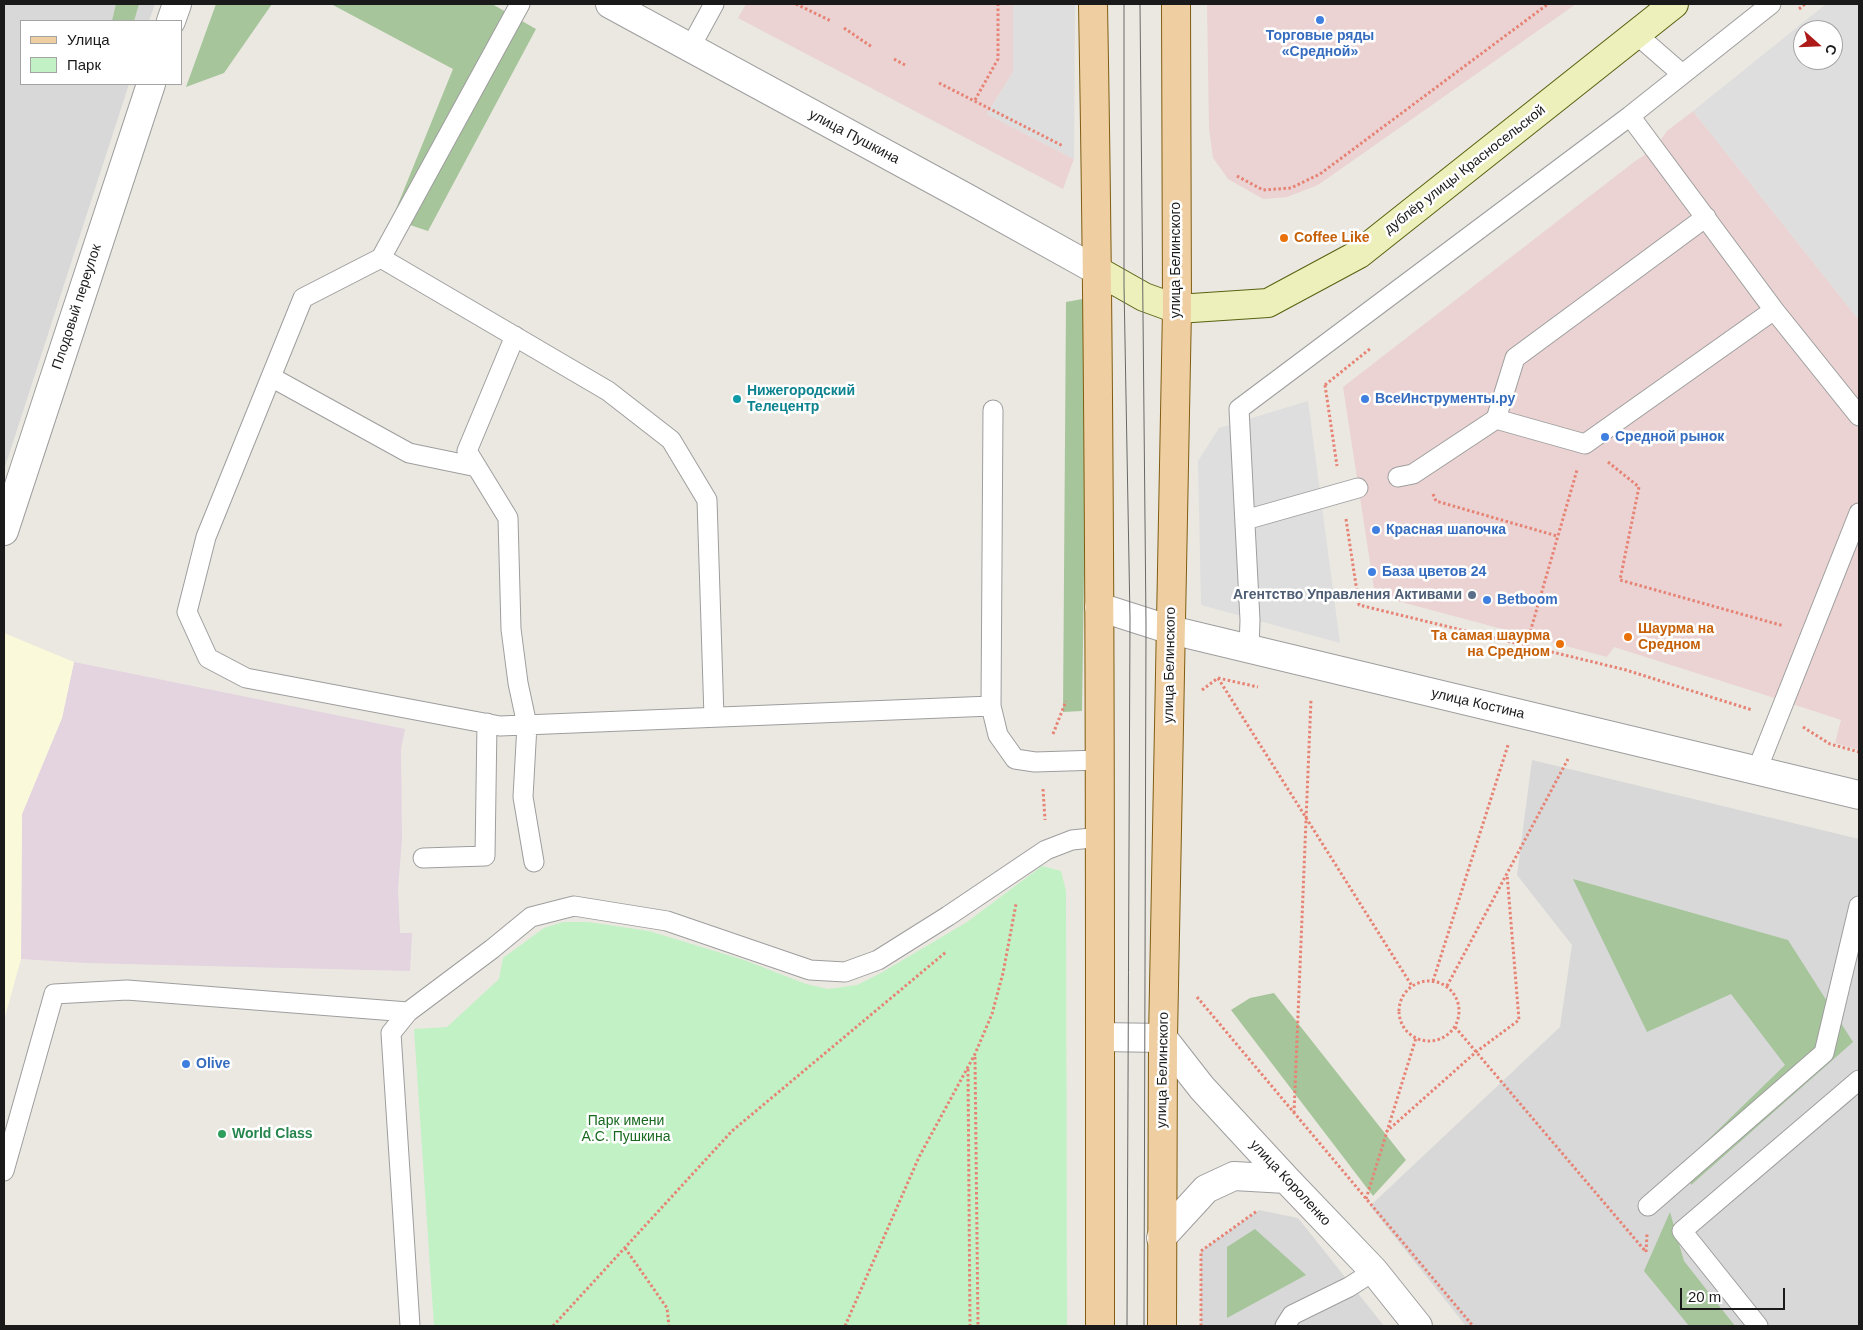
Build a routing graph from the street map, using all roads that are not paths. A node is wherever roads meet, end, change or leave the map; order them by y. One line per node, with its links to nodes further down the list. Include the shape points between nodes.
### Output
1 (177, 4): 9 (street)
2 (520, 4): 16 (lane)
3 (610, 4): 11 (street, улица Пушкина)
4 (714, 4): 11 (lane)
5 (1093, 4): 17 (main road)
6 (1176, 4): 18 (main road, улица Белинского)
7 (1674, 4): 10 (main road, дублёр улицы Красносельской)
8 (1771, 4): 12 (lane)
9 (171, 20)
10 (1636, 34): 12 (lane); 18 (main road, дублёр улицы Красносельской, via 1359,254 1268,303)
11 (690, 48): 17 (street, улица Пушкина)
12 (1682, 74): 14 (lane)
13 (150, 85): 30 (street, Плодовый переулок)
14 (1630, 116): 15 (lane); 29 (lane, via 1239,409)
15 (1706, 217): 19 (lane); 24 (lane, via 1515,358)
16 (381, 258): 20 (lane); 21 (lane, via 303,298)
17 (1098, 272): 18 (main road, дублёр улицы Красносельской, via 1144,297); 31 (main road)
18 (1176, 309): 32 (main road, улица Белинского)
19 (1774, 310): 23 (lane); 24 (lane, via 1585,444)
20 (515, 336): 25 (lane, via 467,451); 35 (lane, via 608,391 671,440 707,500)
21 (271, 377): 25 (lane, via 409,453); 36 (lane, via 206,537 187,612 208,658 246,678)
22 (993, 410): 34 (lane)
23 (1859, 416)
24 (1496, 418): 26 (lane, via 1413,474)
25 (477, 467): 37 (lane, via 508,518 512,629)
26 (1398, 477)
27 (1350, 490): 29 (lane)
28 (1859, 514): 39 (lane)
29 (1245, 520): 33 (lane)
30 (4, 531)
31 (1099, 607): 32 (street, улица Костина); 38 (main road)
32 (1171, 630): 33 (street, улица Костина); 47 (main road, улица Белинского)
33 (1249, 649): 39 (street, улица Костина)
34 (991, 706): 35 (lane); 38 (lane, via 998,735 1015,759 1035,762)
35 (714, 717): 37 (lane)
36 (487, 724): 37 (lane); 42 (lane, via 485,856)
37 (527, 725): 43 (lane, via 523,797)
38 (1100, 760): 41 (main road)
39 (1757, 770): 40 (street, улица Костина)
40 (1859, 795)
41 (1101, 837): 45 (lane, via 1072,840 1046,850 878,960 845,972 810,970 667,921 574,906 532,916); 46 (main road)
42 (423, 858)
43 (534, 862)
44 (1859, 906): 51 (lane, via 1824,1053)
45 (408, 1012): 49 (lane, via 127,990 54,994); 54 (lane, via 391,1033)
46 (1100, 1037): 47 (street); 55 (main road)
47 (1163, 1038): 50 (street, улица Короленко, via 1202,1088); 52 (main road, улица Белинского)
48 (1859, 1080): 59 (lane, via 1682,1231)
49 (4, 1171)
50 (1286, 1179): 52 (street, via 1234,1176 1206,1189); 53 (street, улица Короленко)
51 (1648, 1206)
52 (1161, 1238): 56 (main road, улица Белинского)
53 (1374, 1272): 57 (lane, via 1292,1314); 58 (street, улица Короленко)
54 (410, 1326)
55 (1100, 1326)
56 (1162, 1326)
57 (1284, 1326)
58 (1418, 1326)
59 (1758, 1326)

